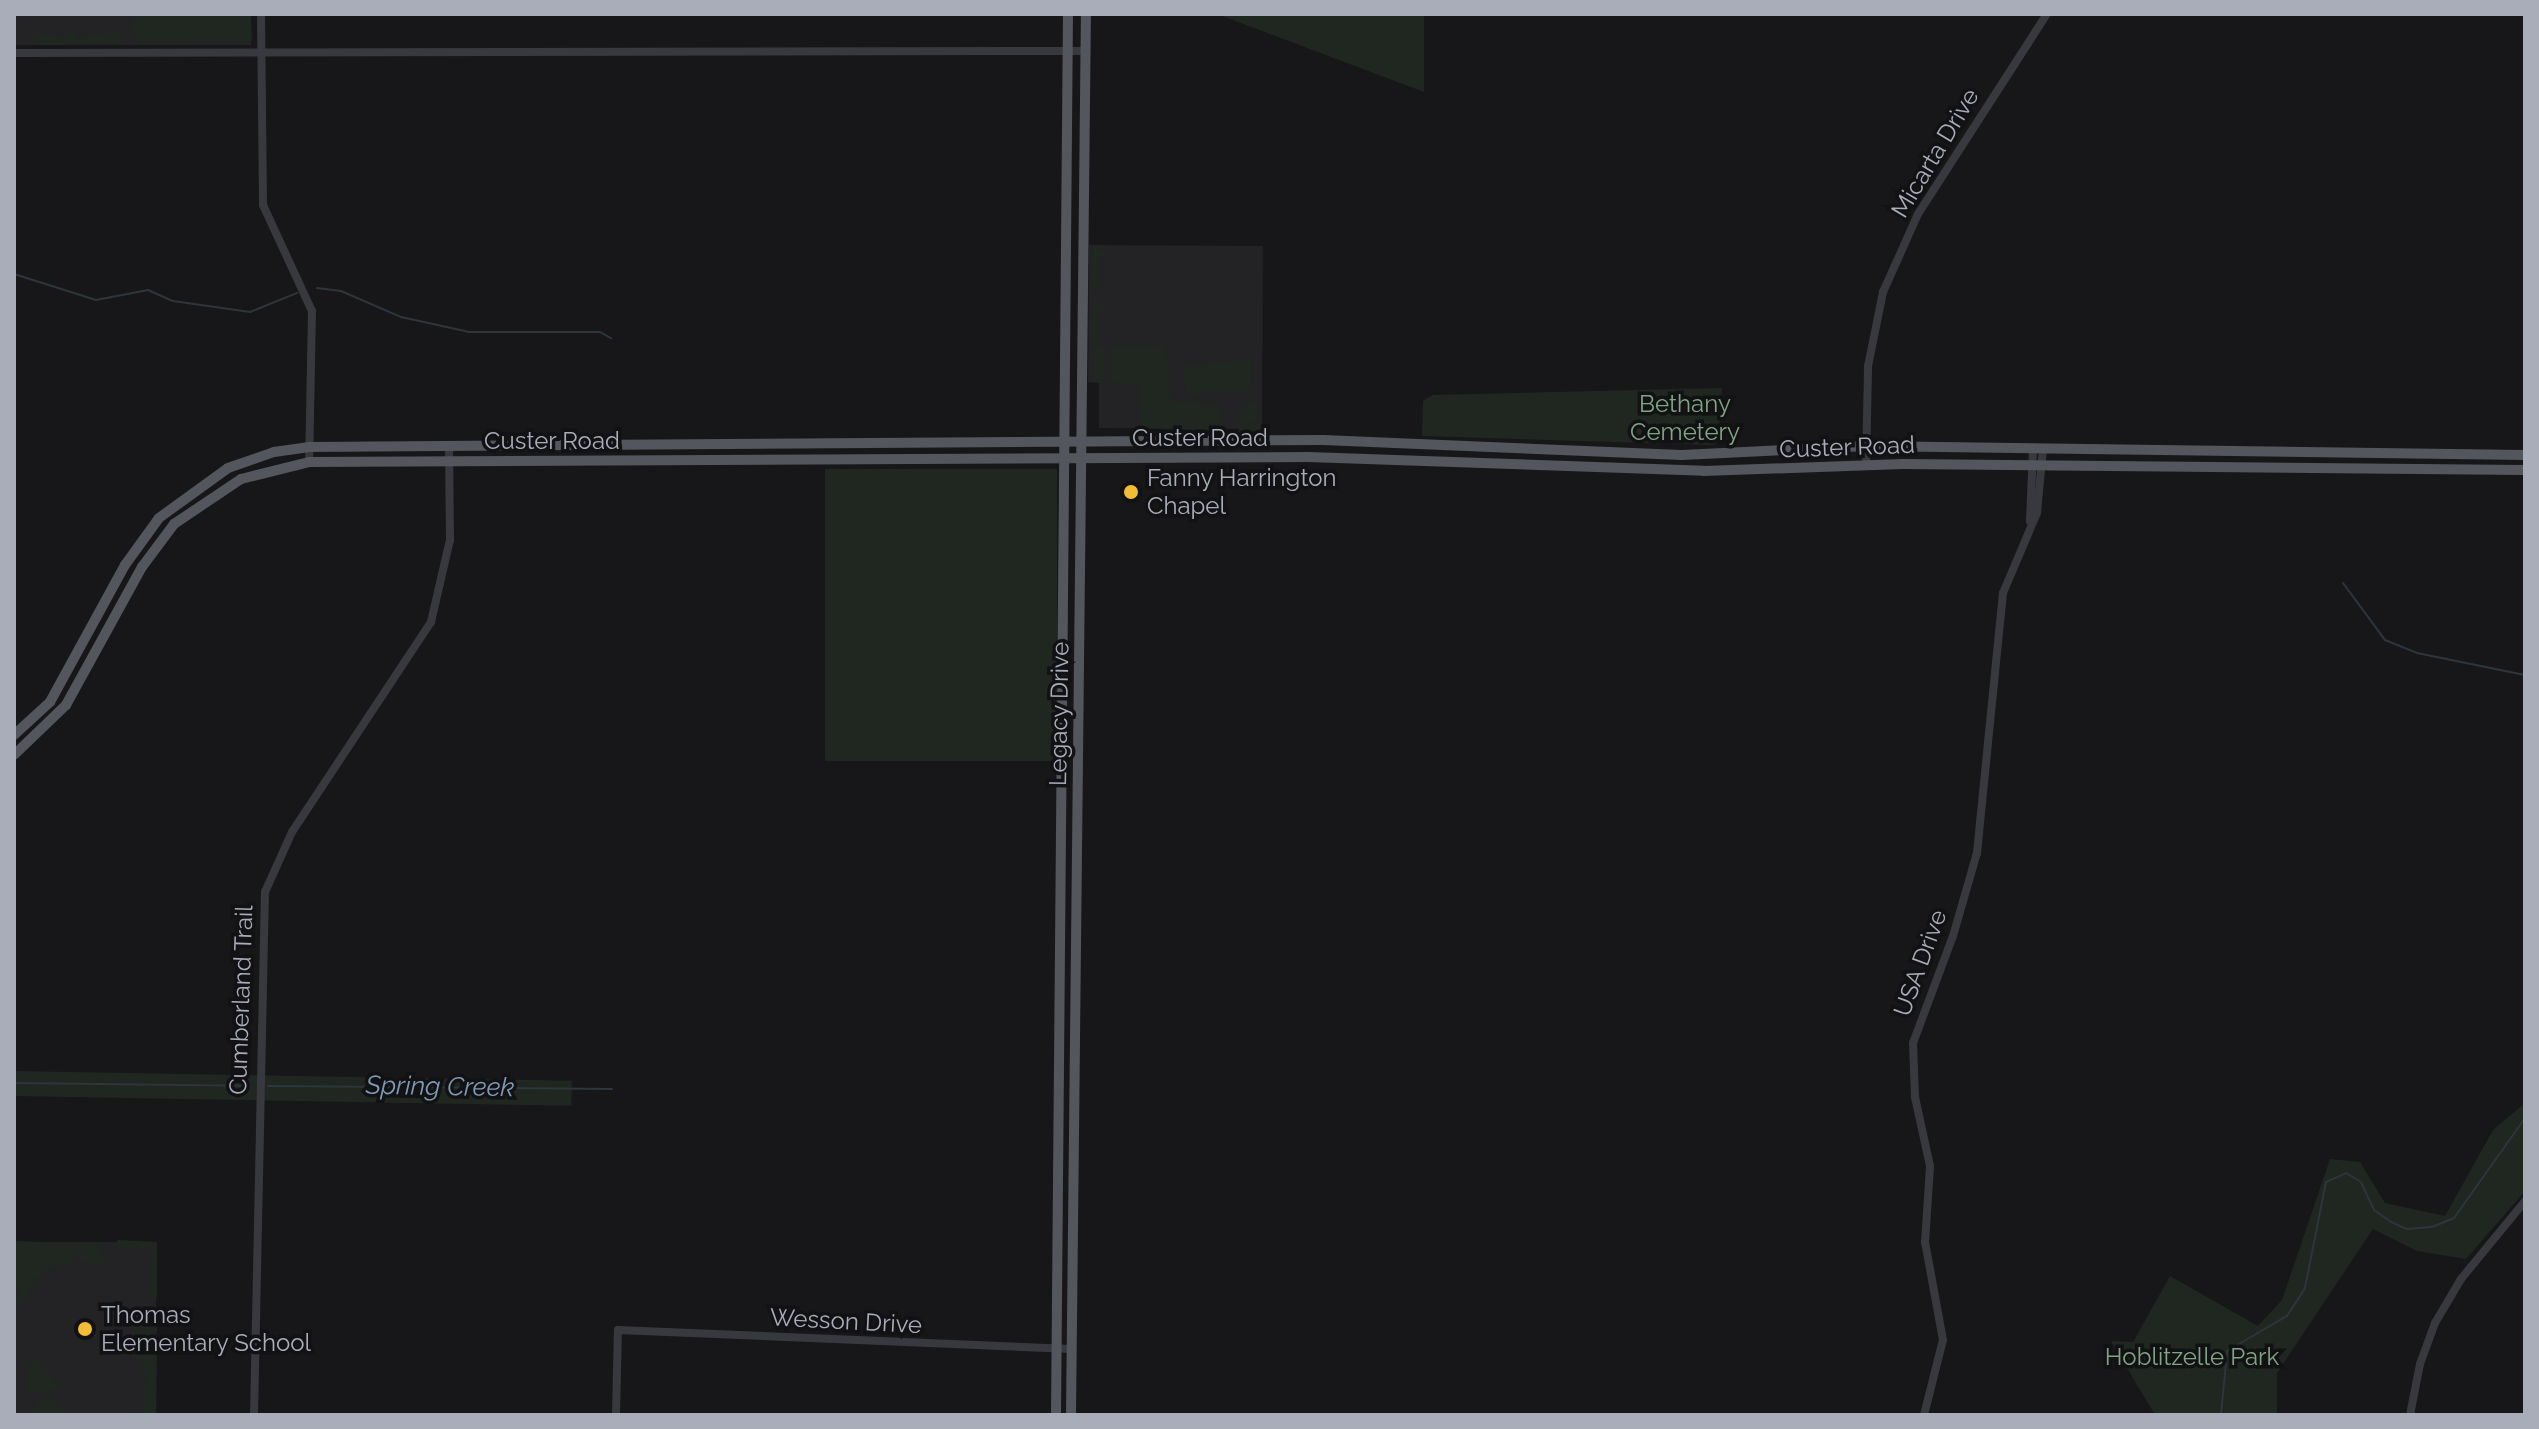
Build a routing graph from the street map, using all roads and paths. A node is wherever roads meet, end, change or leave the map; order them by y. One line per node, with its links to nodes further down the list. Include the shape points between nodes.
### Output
1 (261, 14): 5 (street)
2 (1068, 14): 6 (main road, Legacy Drive)
3 (1086, 14): 7 (main road, Legacy Drive)
4 (2047, 14): 17 (street, Micarta Drive, via 1918,214 1883,292 1868,366)
5 (261, 51): 6 (street); 8 (street); 18 (street, via 263,205 302,278 312,311)
6 (1068, 51): 7 (street); 9 (main road, Legacy Drive)
7 (1085, 51): 10 (main road, Legacy Drive)
8 (14, 53)
9 (1065, 298): 10 (main road); 14 (main road, Legacy Drive)
10 (1083, 298): 12 (main road, Legacy Drive)
11 (1230, 441): 12 (main road, Custer Road); 17 (main road, Custer Road, via 1682,455); 23 (main road)
12 (1081, 442): 14 (main road, Custer Road); 22 (main road, Legacy Drive)
13 (948, 443): 14 (main road, Custer Road); 15 (main road, Custer Road); 24 (main road)
14 (1064, 443): 21 (main road, Legacy Drive)
15 (574, 444): 16 (main road, Custer Road); 25 (main road)
16 (449, 446): 18 (main road, Custer Road); 26 (street, Cumberland Trail)
17 (1866, 446): 19 (main road, Custer Road); 28 (street, Micarta Drive)
18 (308, 447): 27 (street); 31 (main road, Custer Road, via 242,462)
19 (2038, 448): 20 (main road, Custer Road); 29 (street, USA Drive)
20 (2525, 455)
21 (1065, 458): 22 (main road, Custer Road); 24 (main road, Custer Road); 33 (main road, Legacy Drive)
22 (1080, 458): 23 (main road, Custer Road); 34 (main road, Legacy Drive)
23 (1230, 458): 28 (main road, Custer Road, via 1704,471)
24 (949, 459): 25 (main road, Custer Road)
25 (574, 460): 26 (main road, Custer Road)
26 (449, 461): 27 (main road, Custer Road); 41 (street, Cumberland Trail, via 450,540 431,622 292,832 265,892)
27 (309, 462): 32 (main road, Custer Road, via 241,479)
28 (1866, 465): 29 (main road, Custer Road)
29 (2038, 465): 30 (main road, Custer Road); 45 (street, USA Drive, via 2030,526 2003,593 1977,853 1913,1043 1915,1097 1930,1166 1925,1242 1943,1340)
30 (2525, 470)
31 (181, 498): 32 (main road); 35 (main road, Custer Road, via 142,540 68,674)
32 (190, 510): 36 (main road, Custer Road, via 142,567 75,692)
33 (1063, 573): 34 (main road); 39 (main road, Legacy Drive)
34 (1080, 574): 40 (main road, Legacy Drive)
35 (18, 732): 36 (main road)
36 (33, 741): 37 (main road, Custer Road)
37 (14, 755)
38 (2525, 1201): 46 (street, via 2441,1312 2420,1364)
39 (1056, 1349): 40 (street, Wesson Drive); 42 (street, Wesson Drive, via 618,1330); 43 (main road, Legacy Drive)
40 (1072, 1349): 44 (main road, Legacy Drive)
41 (254, 1415)
42 (616, 1415)
43 (1056, 1415)
44 (1071, 1415)
45 (1924, 1415)
46 (2410, 1415)

